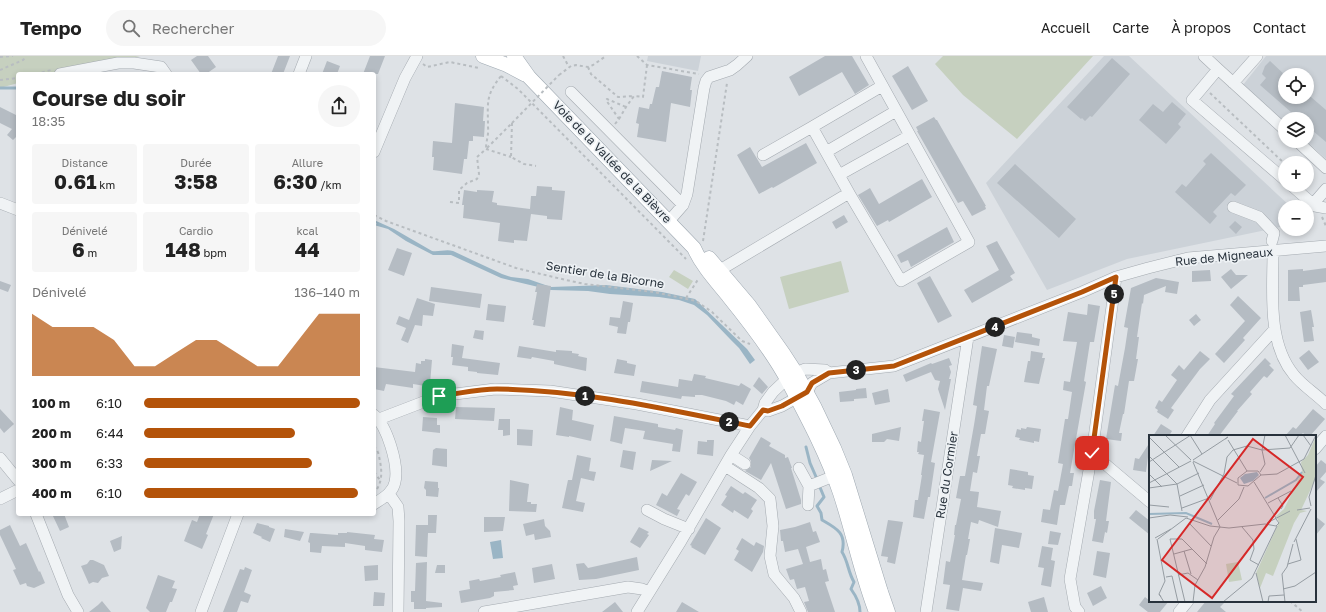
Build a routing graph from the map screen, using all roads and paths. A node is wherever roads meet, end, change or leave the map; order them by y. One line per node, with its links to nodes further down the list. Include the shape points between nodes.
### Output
1 (13, 56): 12 (path)
2 (25, 56): 19 (path, via 23,60)
3 (306, 56): 22 (street)
4 (514, 56): 25 (main road, Voie de la Vallée de la Bièvre)
5 (563, 56): 16 (path)
6 (606, 56): 17 (path)
7 (637, 56): 15 (path)
8 (747, 56): 23 (street, via 730,70)
9 (866, 56): 29 (street)
10 (1204, 56): 18 (street)
11 (1258, 56): 28 (street)
12 (0, 57)
13 (418, 57): 14 (path, via 427,67 450,62 474,66); 39 (street, via 405,78)
14 (484, 63): 25 (main road, Voie de la Vallée de la Bièvre, via 507,65)
15 (647, 65): 23 (path); 32 (path, via 643,97)
16 (570, 67): 17 (path); 35 (path, bridge)
17 (588, 67): 32 (path, via 591,74 618,97)
18 (1218, 69): 28 (street); 30 (street)
19 (0, 70)
20 (163, 70): 21 (street, via 134,63 118,63)
21 (71, 72)
22 (300, 72)
23 (709, 77): 57 (street, via 704,88)
24 (16, 78): 27 (path)
25 (529, 78): 63 (main road, Voie de la Vallée de la Bièvre)
26 (733, 78): 66 (path, via 727,83 702,242)
27 (0, 80)
28 (1233, 83): 36 (street)
29 (882, 86): 33 (street); 37 (street)
30 (1203, 87): 45 (path); 48 (street, via 1192,100)
31 (571, 92): 57 (street)
32 (634, 96): 34 (path)
33 (896, 111): 38 (street); 42 (street)
34 (619, 119)
35 (512, 123): 41 (path); 44 (path)
36 (1278, 124)
37 (812, 127): 42 (street); 43 (street)
38 (909, 136): 49 (street); 52 (street, via 969,242 901,281)
39 (376, 147)
40 (1305, 148): 47 (street)
41 (486, 149): 44 (path); 54 (path, via 477,157 477,179 459,190 459,203); 67 (path, via 489,128 488,102 492,87 501,76 518,89)
42 (826, 152): 49 (street)
43 (763, 155)
44 (511, 157): 46 (path, via 524,164)
45 (1278, 157)
46 (536, 166)
47 (1326, 168)
48 (1278, 174)
49 (839, 175): 52 (street)
50 (1326, 190): 56 (street)
51 (1299, 192): 53 (street)
52 (849, 193): 68 (street)
53 (1308, 200)
54 (450, 202)
55 (0, 203): 61 (street)
56 (1314, 203)
57 (683, 205): 63 (street)
58 (1314, 205): 60 (street)
59 (1233, 207): 64 (street, via 1259,217 1274,233)
60 (1326, 208)
61 (16, 209)
62 (376, 216): 71 (path, Sentier de la Bicorne, via 516,268 572,282)
63 (669, 222): 66 (main road, Voie de la Vallée de la Bièvre)
64 (1272, 246): 65 (street, Rue de Migneaux); 70 (street, Rue de Migneaux, via 1188,258); 72 (street)
65 (1326, 246)
66 (694, 248): 68 (main road, Voie de la Vallée de la Bièvre, via 703,251); 69 (main road, Voie de la Vallée de la Bièvre)
67 (691, 264)
68 (720, 270): 76 (main road, Voie de la Vallée de la Bièvre, via 749,305)
69 (703, 271): 71 (path); 76 (main road, Voie de la Vallée de la Bièvre, via 744,316 773,358)
70 (1116, 277): 73 (street, Rue de Migneaux); 85 (street)
71 (686, 298): 74 (path, Sentier de la Bicorne, via 696,301 712,312 742,341)
72 (1274, 330): 77 (street, via 1287,366); 81 (street, via 1210,400)
73 (968, 337): 75 (street, Rue de Migneaux, via 894,366); 117 (street, Rue du Cormier)
74 (756, 344)
75 (829, 373): 76 (street, Rue de Migneaux); 76 (street, Rue de Migneaux, via 825,370 805,369)
76 (797, 385): 78 (street, via 765,403); 78 (street, via 768,411); 94 (main road, Voie de la Vallée de la Bièvre, via 825,454); 116 (main road, Voie de la Vallée de la Bièvre, via 834,448)
77 (1326, 404)
78 (763, 410): 80 (street)
79 (377, 417): 80 (street, via 439,396 495,389 550,392 637,404); 97 (street, via 384,427 391,447 396,472 395,483)
80 (750, 426): 86 (street)
81 (1188, 435)
82 (1326, 436): 83 (street)
83 (1316, 448)
84 (378, 452): 93 (path, via 382,469)
85 (1092, 453): 99 (street); 118 (street, via 1070,579 1075,607)
86 (731, 454): 88 (street); 89 (street)
87 (0, 458): 92 (street)
88 (745, 464)
89 (725, 466): 105 (street); 114 (street, via 759,488 770,499 773,526 770,556 774,574 794,598)
90 (799, 468): 94 (street)
91 (376, 475): 93 (path)
92 (16, 478)
93 (380, 480): 95 (path)
94 (820, 482): 101 (street); 115 (main road, Voie de la Vallée de la Bièvre, via 855,544)
95 (376, 489)
96 (16, 491): 98 (street)
97 (389, 494): 100 (street); 112 (street, via 398,507 399,520)
98 (0, 499)
99 (1149, 499)
100 (376, 503)
101 (808, 505)
102 (647, 510): 105 (street)
103 (37, 516): 110 (street, via 68,595)
104 (237, 516): 111 (street)
105 (689, 529): 106 (street)
106 (649, 592): 109 (street); 113 (street, via 628,587)
107 (1187, 602): 119 (street)
108 (1291, 602): 120 (path)
109 (640, 611)
110 (78, 612)
111 (201, 612)
112 (398, 612)
113 (484, 612)
114 (801, 612)
115 (876, 612)
116 (888, 612)
117 (926, 612)
118 (1079, 612)
119 (1179, 612)
120 (1303, 612)

